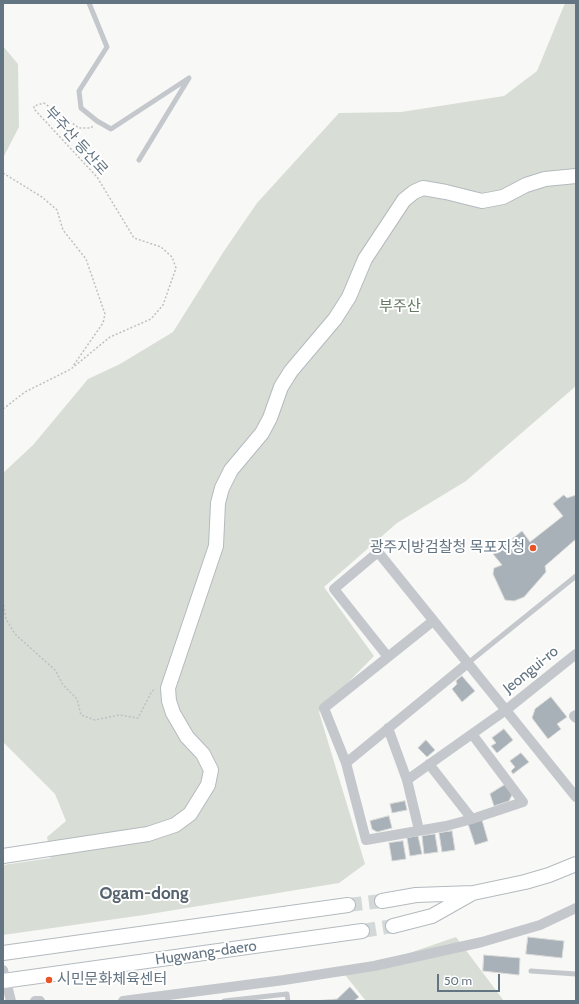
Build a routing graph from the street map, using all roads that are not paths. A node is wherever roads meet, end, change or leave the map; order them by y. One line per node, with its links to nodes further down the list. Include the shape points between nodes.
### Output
1 (89, 3): 2 (lane, via 107,47 79,91 81,108 97,121 111,129 189,78)
2 (139, 160)
3 (576, 176): 20 (street, via 526,185 503,197 482,201 424,188 404,200 365,259 349,298 335,319 291,371 281,387 262,433 231,470 222,488 218,503 216,546 168,688 168,701 173,713 187,737 203,754 211,770 208,785 190,814 175,825 148,834)
4 (576, 576): 8 (lane)
5 (433, 621): 7 (street); 7 (street, via 378,552 334,589); 8 (street)
6 (576, 654): 9 (street, Jeongui-ro)
7 (388, 657): 14 (street, via 324,708)
8 (468, 663): 9 (street); 12 (street)
9 (506, 710): 13 (street, Jeongui-ro); 17 (street)
10 (576, 715): 11 (street)
11 (576, 718)
12 (388, 728): 14 (street); 16 (street)
13 (472, 734): 15 (street, Jeongui-ro); 18 (street, via 523,802)
14 (346, 762): 19 (street, via 366,840)
15 (429, 764): 16 (street, Jeongui-ro); 18 (street)
16 (407, 780): 19 (street)
17 (576, 797)
18 (472, 819): 19 (street)
19 (419, 830)
20 (3, 856)
21 (576, 864): 22 (street, via 537,878)
22 (473, 892): 23 (street, via 416,895); 26 (street, via 432,916)
23 (382, 901)
24 (348, 905): 28 (street, Hugwang-daero)
25 (576, 908): 35 (street, via 540,925 482,942 374,966)
26 (393, 926)
27 (362, 931): 31 (street, Hugwang-daero)
28 (3, 953)
29 (531, 971): 30 (lane)
30 (576, 974)
31 (4, 977): 32 (street)
32 (11, 1001)
33 (35, 1001): 34 (street)
34 (40, 1001)
35 (123, 1001)
36 (224, 1001): 37 (lane, via 287,994)
37 (288, 1001)

